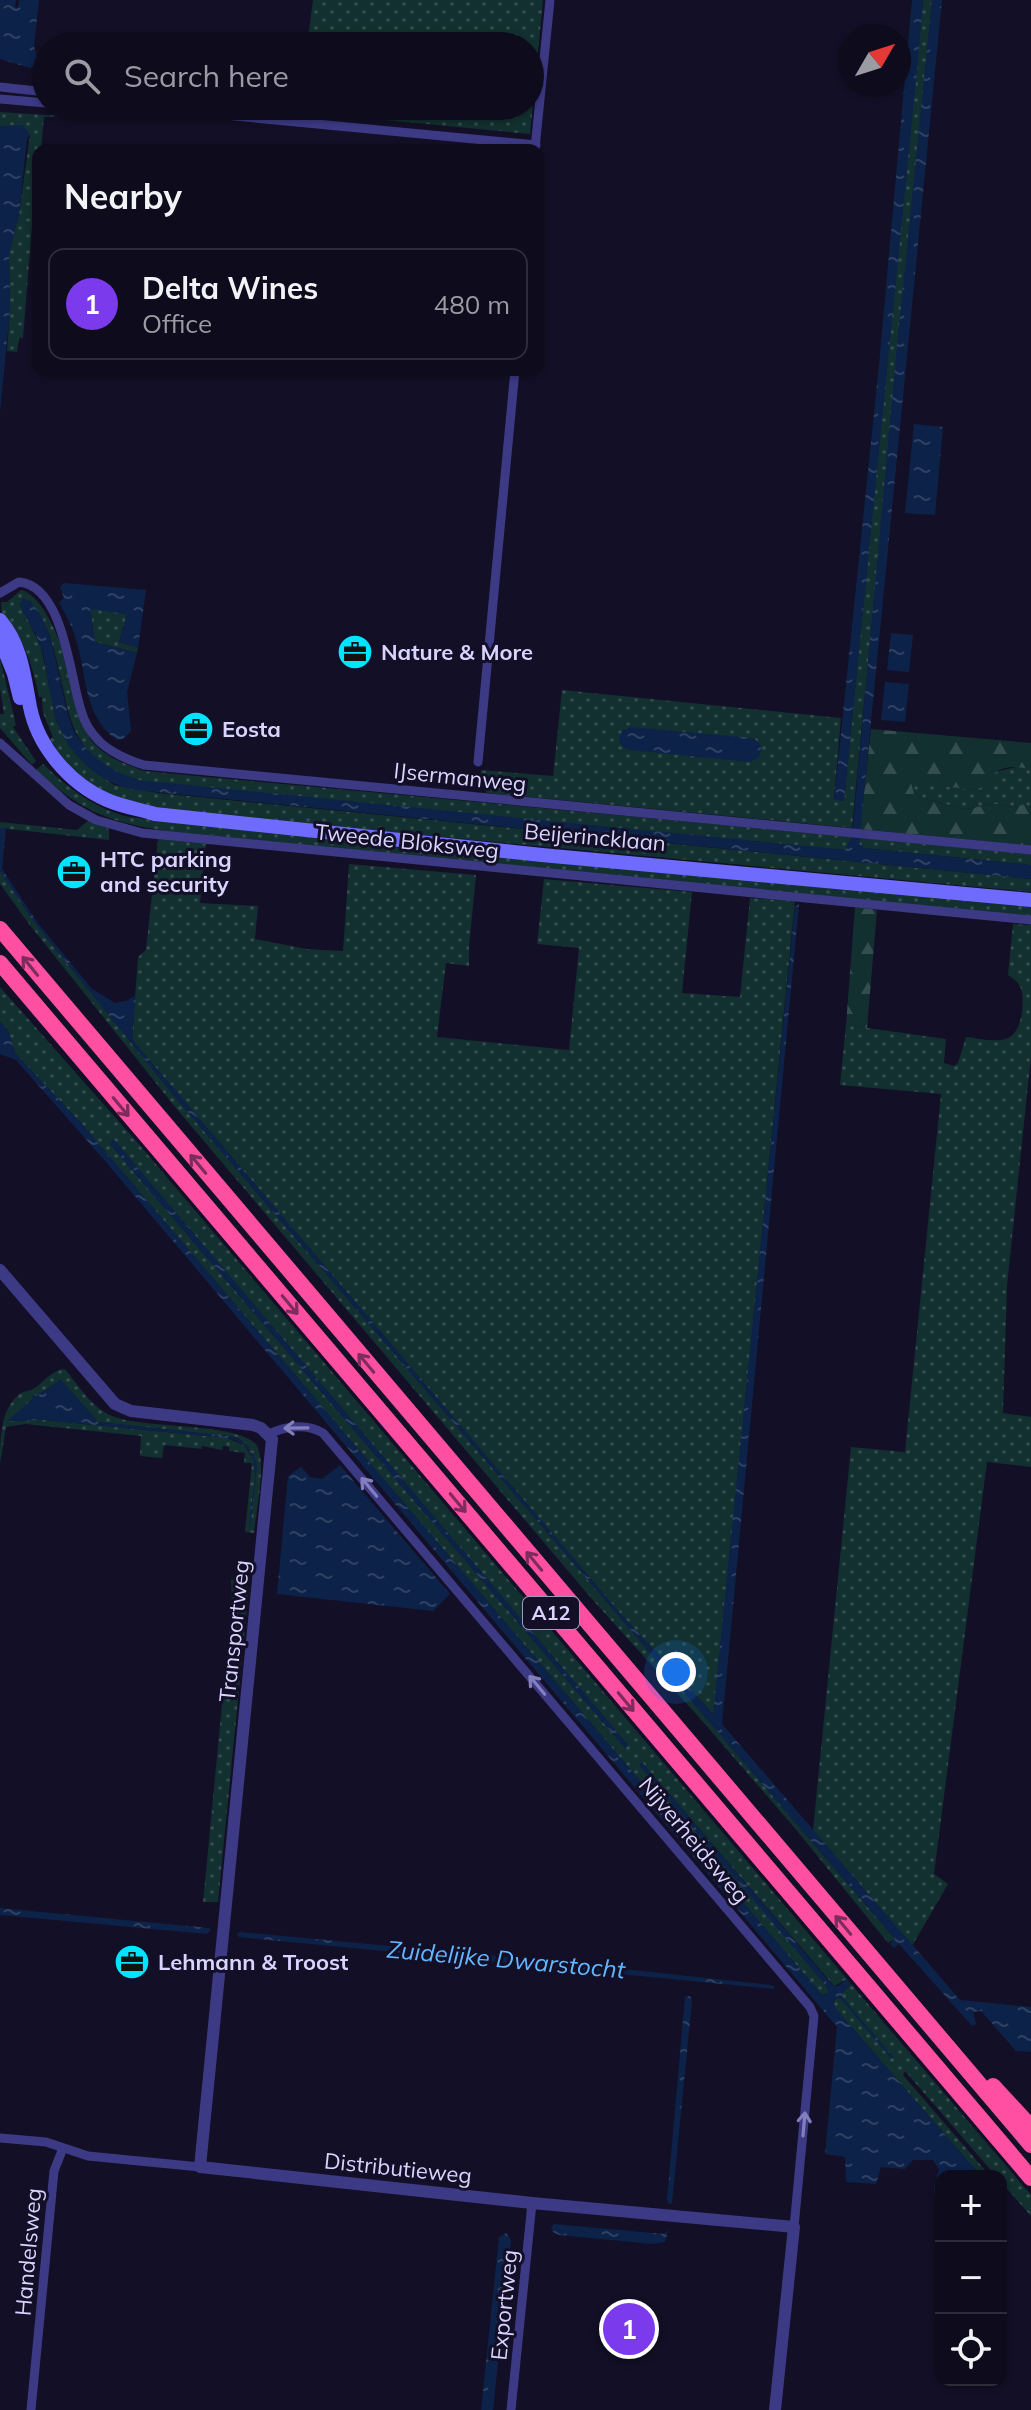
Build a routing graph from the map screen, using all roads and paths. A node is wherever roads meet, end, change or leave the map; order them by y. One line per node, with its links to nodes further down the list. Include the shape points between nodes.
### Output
1 (550, 0): 2 (street)
2 (544, 59)
3 (0, 87): 4 (street)
4 (32, 90)
5 (0, 99): 6 (street)
6 (32, 102)
7 (265, 120): 9 (street)
8 (538, 120): 10 (street)
9 (496, 144)
10 (535, 144)
11 (514, 376): 16 (street)
12 (0, 593): 18 (street, IJsermanweg, via 19,582 43,596 69,650 84,719 100,742 144,765)
13 (0, 620): 17 (main road, Beijerincklaan, via 20,654 31,712 51,755 105,799)
14 (0, 639): 17 (main road, Beijerincklaan, via 30,734 57,774 79,794 108,809 145,817)
15 (0, 743): 20 (street, Tweede Bloksweg, via 69,805 96,820 142,833)
16 (478, 762)
17 (155, 814): 19 (main road, Beijerincklaan)
18 (1031, 850)
19 (1031, 900)
20 (1031, 920)
21 (0, 929): 25 (highway, A12, one-way to 21)
22 (0, 963): 31 (highway, A12, one-way to 31)
23 (0, 1270): 24 (street, via 115,1404 131,1411 253,1425)
24 (269, 1434): 30 (street, Transportweg, via 272,1447); 33 (street, Nijverheidsweg, one-way to 24, via 814,2016 810,2007 323,1433 293,1427)
25 (893, 1985): 26 (highway, A12); 28 (highway, A12)
26 (1031, 2127)
27 (0, 2138): 29 (street, Distributieweg)
28 (1031, 2145)
29 (63, 2148): 30 (street, Distributieweg, via 88,2156); 34 (street, Handelsweg, via 54,2171)
30 (200, 2167): 32 (street, Distributieweg)
31 (1031, 2178)
32 (532, 2203): 33 (street, Distributieweg); 35 (street, Exportweg)
33 (794, 2227): 36 (street, Nijverheidsweg)
34 (31, 2410)
35 (511, 2410)
36 (775, 2410)

